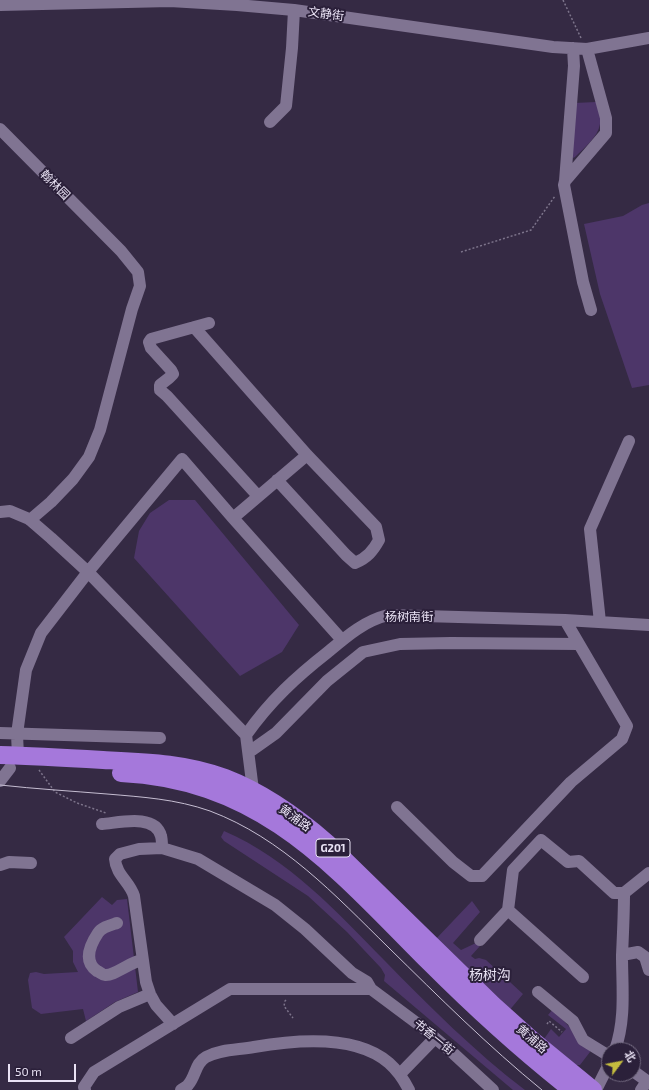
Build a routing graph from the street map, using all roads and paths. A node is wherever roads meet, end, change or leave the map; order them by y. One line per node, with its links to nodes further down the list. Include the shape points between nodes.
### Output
1 (563, 0): 4 (path)
2 (0, 5): 3 (street, 文静街, via 170,1)
3 (294, 10): 6 (street, 文静街); 8 (street, via 286,106)
4 (581, 38)
5 (649, 38): 7 (street, 文静街)
6 (573, 48): 7 (street, 文静街); 10 (street, via 574,66)
7 (587, 49): 10 (street, via 606,118 606,134)
8 (270, 122)
9 (0, 129): 21 (street, 翰林园, via 121,251 138,272 140,286 100,430 89,457 52,502)
10 (565, 181): 11 (path, via 531,230); 12 (street, via 583,282)
11 (461, 252)
12 (591, 310)
13 (209, 324): 14 (street)
14 (194, 327): 16 (street); 18 (street, via 151,339 149,342 173,374 160,384 160,390)
15 (629, 441): 24 (street, via 590,529)
16 (307, 455): 17 (street); 17 (street, via 376,527 379,540 373,551 355,563)
17 (278, 480): 18 (street)
18 (258, 496): 20 (street)
19 (0, 512): 21 (street, via 10,511)
20 (233, 518): 22 (street, via 182,459); 26 (street)
21 (30, 520): 22 (street)
22 (88, 572): 29 (street, via 41,633 26,670); 30 (street)
23 (565, 620): 24 (street, 杨树南街); 26 (street, 杨树南街, via 388,615 368,622); 27 (street)
24 (600, 622): 25 (street, 杨树南街)
25 (649, 625)
26 (342, 640): 30 (street, 杨树南街, via 294,679)
27 (579, 644): 32 (street, via 400,644 363,652 326,681 276,733); 36 (street, via 627,726 622,739 571,782 482,876 471,876)
28 (0, 733): 29 (street)
29 (17, 734): 31 (street); 33 (street)
30 (246, 735): 35 (street)
31 (160, 738)
32 (252, 750)
33 (6, 765): 34 (highway, 黄浦路 / G201); 35 (highway, 黄浦路 / G201, via 140,761 178,765 226,778)
34 (38, 769): 37 (path, via 55,792); 68 (highway, 黄浦路 / G201, via 139,774 182,781 220,793 273,820 328,862 486,1017)
35 (253, 790): 69 (highway, 黄浦路 / G201, via 284,809 319,836 493,1005)
36 (397, 807)
37 (109, 814)
38 (102, 824): 39 (street, via 140,820 150,824 157,828 161,835)
39 (162, 848): 48 (street, 书香一街, via 139,849 120,854 115,859 119,874 132,889 134,896); 51 (street, 书香一街, via 198,859 275,905 352,973 367,982)
40 (31, 863): 41 (street, via 9,862)
41 (0, 866)
42 (649, 873): 43 (street)
43 (624, 893): 44 (street, via 614,893 579,861 568,862 541,840 514,870); 47 (street)
44 (508, 910): 46 (street); 50 (street)
45 (117, 923): 48 (street, via 99,932 88,954 89,961 104,975 112,974)
46 (480, 940)
47 (622, 955): 49 (street, via 638,952 645,957); 59 (street, via 624,1008)
48 (142, 960): 53 (street)
49 (649, 970)
50 (583, 977)
51 (371, 989): 54 (street, via 230,989); 58 (street, 书香一街)
52 (538, 992): 60 (street, via 573,1021 583,1040)
53 (150, 994): 54 (street, via 156,1005); 57 (street, via 118,1007)
54 (174, 1024): 64 (street, via 94,1072)
55 (547, 1024): 56 (path, via 549,1021)
56 (562, 1032)
57 (71, 1038)
58 (435, 1038): 61 (street); 67 (street, 书香一街)
59 (617, 1042)
60 (601, 1051)
61 (400, 1074): 65 (street, via 389,1063 357,1046 300,1041 230,1049 206,1057 198,1064 188,1085); 66 (street)
62 (641, 1077): 70 (street, via 647,1081)
63 (601, 1079): 69 (street)
64 (84, 1089)
65 (181, 1090)
66 (410, 1090)
67 (493, 1090)
68 (572, 1090)
69 (595, 1090)
70 (641, 1090)

